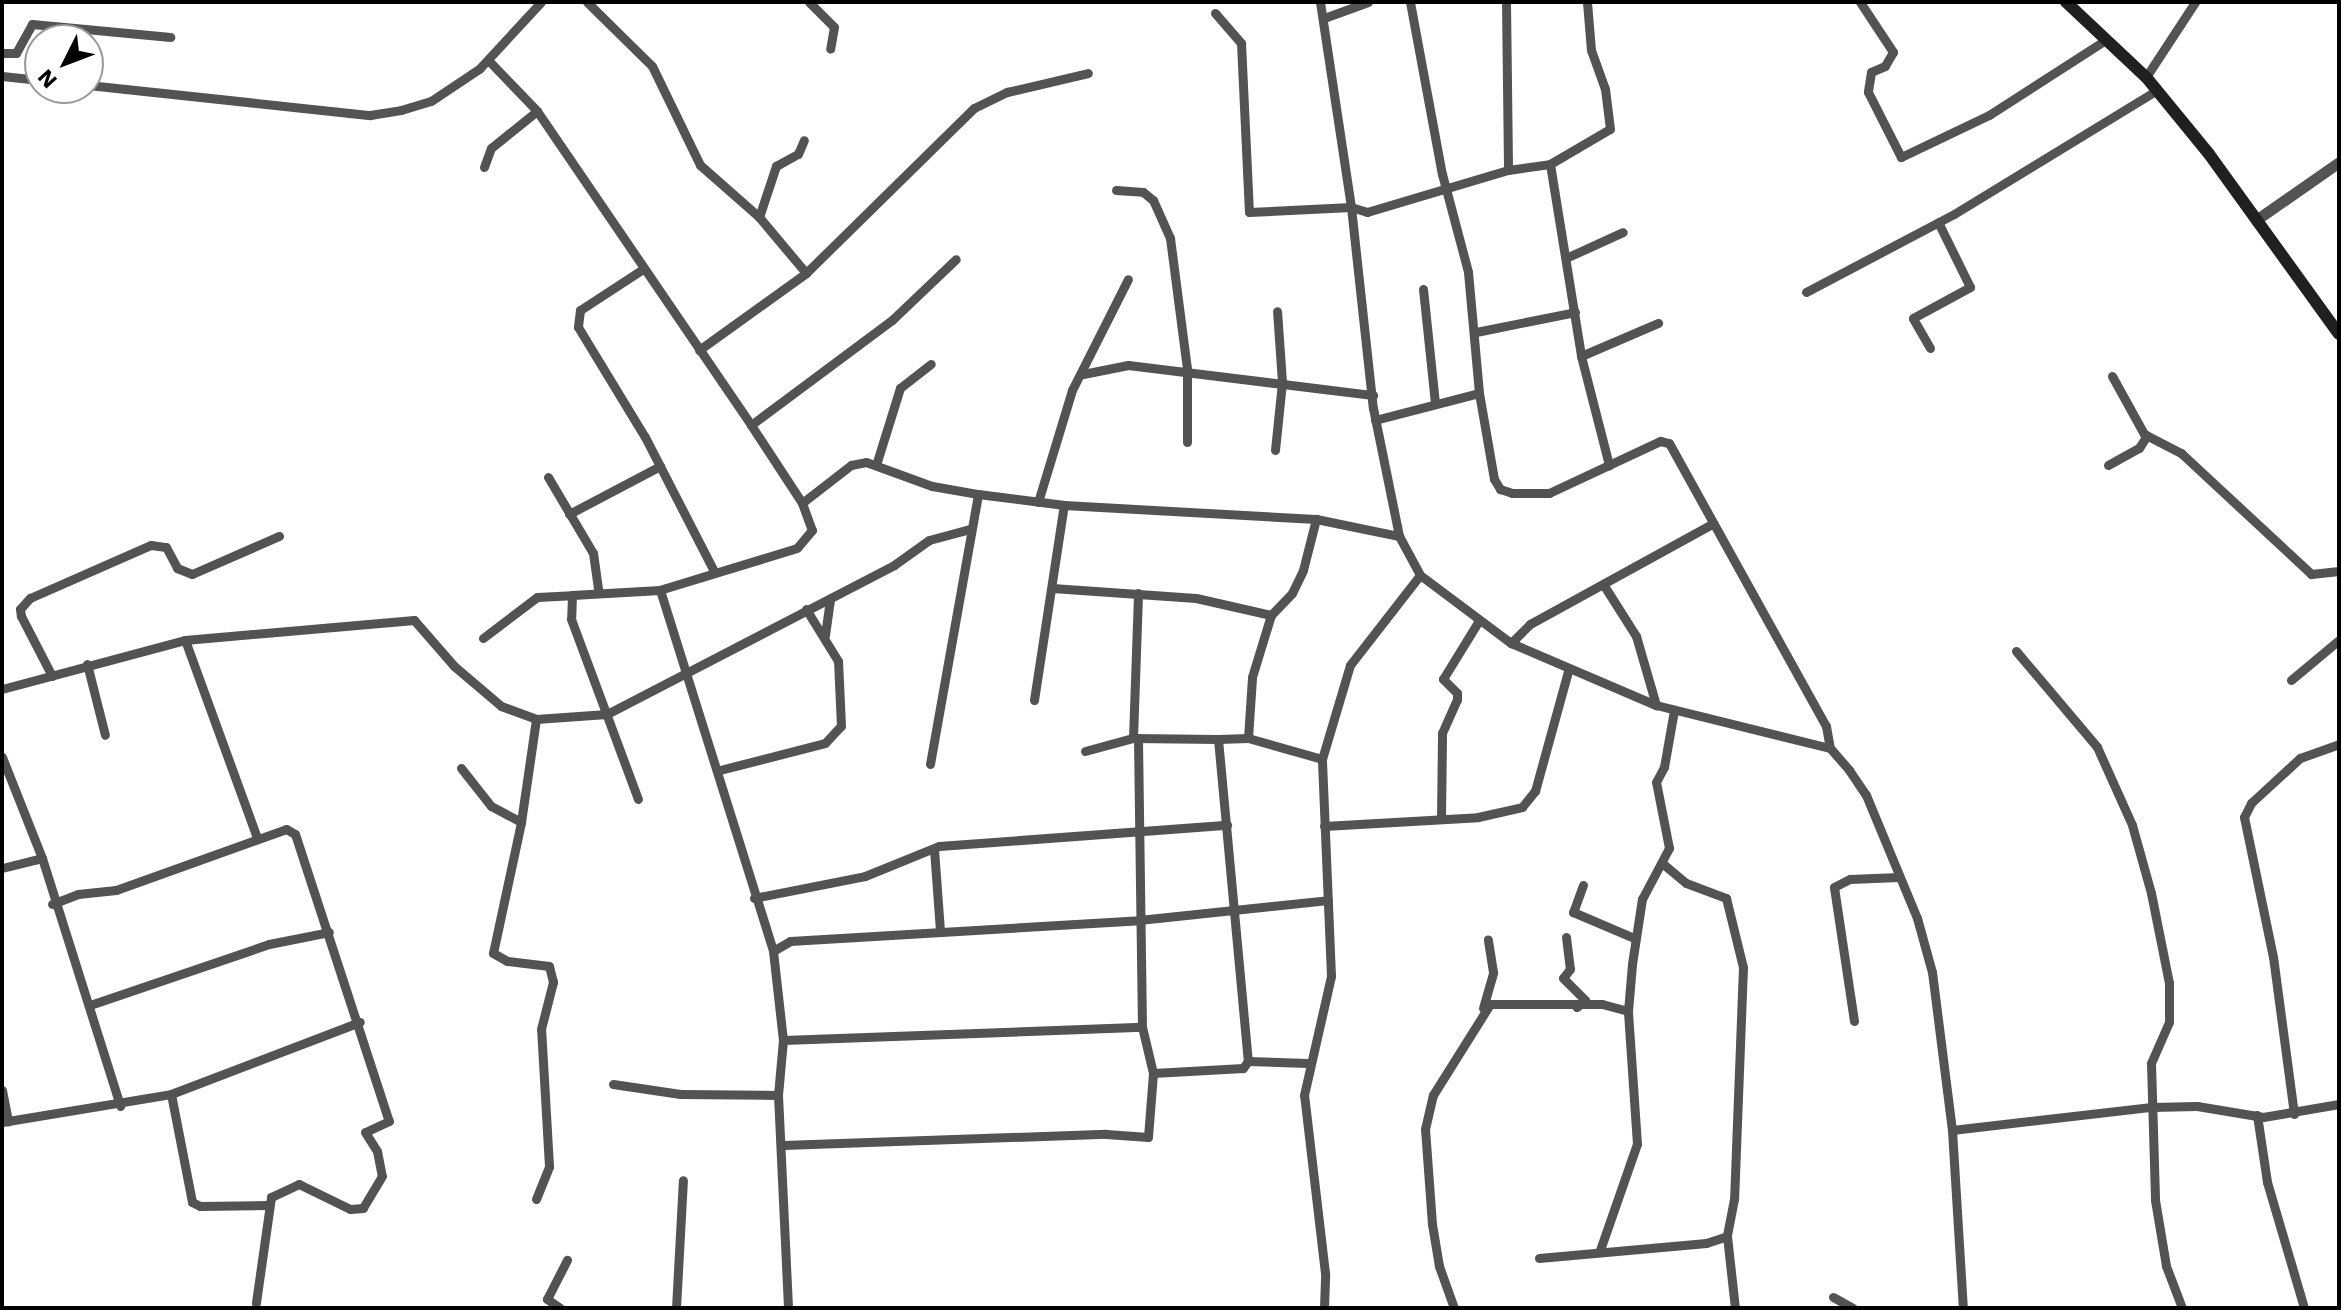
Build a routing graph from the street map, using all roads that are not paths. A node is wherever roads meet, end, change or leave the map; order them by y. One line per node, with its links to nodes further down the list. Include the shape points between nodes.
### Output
1 (541, 2): 18 (street)
2 (587, 2): 34 (street, via 652,66 700,165)
3 (809, 2): 16 (street, via 834,27)
4 (1320, 2): 13 (street)
5 (1368, 2): 13 (street)
6 (1410, 2): 32 (street)
7 (1506, 2): 30 (street)
8 (1587, 2): 28 (street, via 1591,50 1605,89 1610,129)
9 (1860, 2): 15 (street, via 1893,52 1885,66 1871,72 1868,92 1901,157 1989,115)
10 (2195, 2): 21 (street)
11 (2069, 3): 15 (main road)
12 (1215, 13): 33 (street, via 1241,43 1248,123 1247,210)
13 (1324, 18): 33 (street)
14 (170, 37): 17 (street, via 32,24 16,53)
15 (2107, 39): 21 (main road)
16 (830, 49)
17 (2, 53)
18 (488, 60): 23 (street, via 431,101 370,115); 25 (street)
19 (1088, 73): 41 (street, via 1007,92 974,108)
20 (2, 76): 22 (street)
21 (2146, 77): 24 (main road)
22 (24, 78)
23 (104, 87)
24 (2157, 90): 35 (main road); 36 (street, via 2090,136)
25 (537, 111): 29 (street, via 491,148); 40 (street)
26 (804, 140): 34 (street, via 798,154 776,166)
27 (2339, 162): 35 (street)
28 (1550, 164): 30 (street); 38 (street)
29 (484, 167)
30 (1508, 170): 32 (street)
31 (1116, 190): 54 (street, via 1143,192 1159,210 1179,283)
32 (1446, 190): 33 (street, via 1367,212); 49 (street, via 1468,272)
33 (1351, 207): 59 (street)
34 (759, 217): 41 (street)
35 (2256, 220): 48 (main road)
36 (1938, 222): 44 (street); 50 (street, via 1970,287 1913,318)
37 (1623, 232): 38 (street)
38 (1568, 257): 46 (street)
39 (956, 259): 62 (street, via 892,320)
40 (643, 269): 51 (street); 69 (street, via 580,310 578,327)
41 (806, 273): 51 (street)
42 (1128, 279): 55 (street)
43 (1423, 289): 60 (street)
44 (1806, 292)
45 (1277, 311): 57 (street)
46 (1575, 312): 49 (street); 52 (street)
47 (1658, 323): 52 (street)
48 (2338, 331)
49 (1476, 332): 58 (street)
50 (1930, 348)
51 (699, 350): 62 (street)
52 (1581, 356): 67 (street)
53 (931, 364): 66 (street, via 900,388)
54 (1187, 369): 55 (street, via 1128,365); 57 (street); 64 (street)
55 (1083, 374): 72 (street, via 1072,390)
56 (2112, 376): 63 (street)
57 (1282, 382): 59 (street); 65 (street)
58 (1479, 393): 60 (street); 67 (street, via 1500,489 1533,496 1549,493)
59 (1373, 395): 61 (street)
60 (1435, 403): 61 (street)
61 (1375, 420): 80 (street)
62 (751, 425): 73 (street)
63 (2147, 435): 68 (street, via 2139,448); 82 (street, via 2181,453 2311,574)
64 (1187, 442)
65 (1275, 450)
66 (876, 465): 71 (street, via 932,486); 73 (street, via 851,465)
67 (1609, 465): 77 (street, via 1660,441 1669,443)
68 (2108, 465)
69 (660, 466): 75 (street); 81 (street)
70 (548, 477): 75 (street)
71 (978, 494): 72 (street); 78 (street)
72 (1038, 502): 74 (street)
73 (802, 503): 81 (street, via 812,530 805,544)
74 (1064, 505): 76 (street); 85 (street)
75 (569, 514): 86 (street, via 593,553)
76 (1316, 519): 80 (street); 92 (street, via 1303,570 1292,593)
77 (1710, 525): 84 (street); 116 (street, via 1826,726)
78 (970, 529): 90 (street, via 929,540); 120 (street)
79 (279, 536): 103 (street, via 192,574 177,568 166,547 151,545 30,598 20,609 21,616)
80 (1399, 536): 83 (street)
81 (714, 571): 87 (street)
82 (2339, 571)
83 (1420, 575): 93 (street); 119 (street, via 1350,665)
84 (1603, 584): 98 (street, via 1530,624); 107 (street, via 1636,636)
85 (1052, 588): 88 (street); 106 (street)
86 (598, 590): 87 (street); 89 (street)
87 (660, 590): 102 (street)
88 (1138, 593): 92 (street, via 1196,598); 114 (street)
89 (572, 595): 95 (street, via 537,597); 109 (street, via 571,619)
90 (830, 598): 91 (street); 94 (street)
91 (806, 609): 94 (street); 102 (street)
92 (1271, 615): 112 (street, via 1252,677)
93 (1478, 622): 98 (street); 124 (street, via 1443,679 1457,700 1442,733)
94 (825, 635): 122 (street, via 839,674 841,726 836,735 816,746)
95 (483, 638)
96 (185, 640): 100 (street); 110 (street, via 414,620 486,697); 129 (street)
97 (2339, 640): 104 (street)
98 (1511, 643): 101 (street)
99 (2016, 651): 164 (street, via 2097,747 2132,825 2169,983 2169,1022 2151,1063)
100 (87, 664): 103 (street); 111 (street)
101 (1568, 671): 107 (street); 124 (street, via 1535,791 1522,807)
102 (685, 675): 109 (street, via 644,691); 122 (street)
103 (52, 676): 105 (street)
104 (2291, 680)
105 (2, 689)
106 (1034, 700)
107 (1656, 705): 108 (street)
108 (1674, 710): 116 (street); 132 (street, via 1664,767 1656,782 1670,841)
109 (607, 714): 110 (street); 123 (street)
110 (536, 719): 125 (street)
111 (105, 735)
112 (1248, 738): 113 (street); 119 (street)
113 (1218, 739): 114 (street); 126 (street)
114 (1136, 740): 117 (street); 128 (street)
115 (2339, 744): 165 (street, via 2300,758 2251,803 2244,817 2273,957)
116 (1830, 748): 134 (street, via 1866,795)
117 (1085, 751)
118 (2, 757): 131 (street)
119 (1322, 759): 127 (street)
120 (930, 764)
121 (461, 768): 125 (street, via 491,806)
122 (720, 770): 136 (street)
123 (638, 799)
124 (1441, 818): 127 (street)
125 (521, 822): 171 (street, via 493,953 507,961 549,966 553,982 541,1029 549,1166)
126 (1227, 825): 128 (street); 139 (street)
127 (1324, 826): 137 (street)
128 (1137, 835): 130 (street, via 974,842); 140 (street)
129 (257, 838): 138 (street, via 116,890 69,896); 142 (street, via 286,829 295,834)
130 (934, 849): 136 (street, via 865,876); 141 (street)
131 (42, 858): 133 (street); 138 (street)
132 (1662, 863): 144 (street, via 1642,899); 173 (street, via 1686,883 1726,898 1743,967 1735,1184)
133 (2, 868)
134 (1899, 877): 151 (street, via 1850,879 1834,887); 168 (street, via 1932,972)
135 (1583, 885): 144 (street, via 1573,912)
136 (754, 898): 146 (street)
137 (1328, 900): 139 (street); 156 (street, via 1329,999)
138 (52, 904): 147 (street)
139 (1234, 910): 140 (street); 155 (street)
140 (1139, 920): 141 (street); 153 (street)
141 (940, 931): 146 (street, via 790,941)
142 (329, 932): 147 (street, via 269,944); 152 (street)
143 (1566, 937): 148 (street, via 1570,969 1563,978 1585,1000)
144 (1634, 938): 149 (street)
145 (1488, 939): 150 (street, via 1493,972)
146 (773, 951): 154 (street)
147 (90, 1005): 163 (street)
148 (1577, 1007): 149 (street, via 1602,1004); 150 (street, via 1490,1004)
149 (1628, 1011): 174 (street, via 1637,1144)
150 (1481, 1015): 183 (street, via 1468,1046 1433,1095 1425,1129 1437,1254)
151 (1854, 1021)
152 (360, 1022): 160 (street); 172 (street, via 389,1116 387,1123 365,1132 377,1151 382,1176 358,1211 299,1184 277,1193)
153 (1142, 1027): 154 (street); 157 (street)
154 (783, 1040): 161 (street)
155 (1248, 1061): 156 (street); 157 (street, via 1243,1068)
156 (1308, 1063): 182 (street, via 1307,1138 1325,1273)
157 (1153, 1073): 169 (street, via 1152,1132 1140,1139 1106,1134)
158 (613, 1084): 161 (street, via 680,1094)
159 (2, 1090): 167 (street)
160 (171, 1094): 163 (street); 172 (street, via 192,1202)
161 (778, 1095): 169 (street)
162 (2339, 1105): 165 (street)
163 (120, 1106): 167 (street)
164 (2152, 1107): 166 (street); 168 (street); 187 (street, via 2157,1220)
165 (2294, 1114): 166 (street)
166 (2257, 1115): 188 (street, via 2267,1182)
167 (5, 1122)
168 (1952, 1130): 186 (street)
169 (783, 1145): 181 (street)
170 (683, 1180): 180 (street)
171 (536, 1199)
172 (268, 1205): 178 (street)
173 (1727, 1236): 174 (street, via 1706,1243); 184 (street)
174 (1600, 1250): 175 (street)
175 (1539, 1258)
176 (567, 1260): 179 (street, via 547,1299)
177 (1833, 1297): 185 (street)
178 (256, 1303)
179 (560, 1308)
180 (676, 1308)
181 (788, 1308)
182 (1324, 1308)
183 (1454, 1308)
184 (1735, 1308)
185 (1853, 1308)
186 (1963, 1308)
187 (2182, 1308)
188 (2304, 1308)

